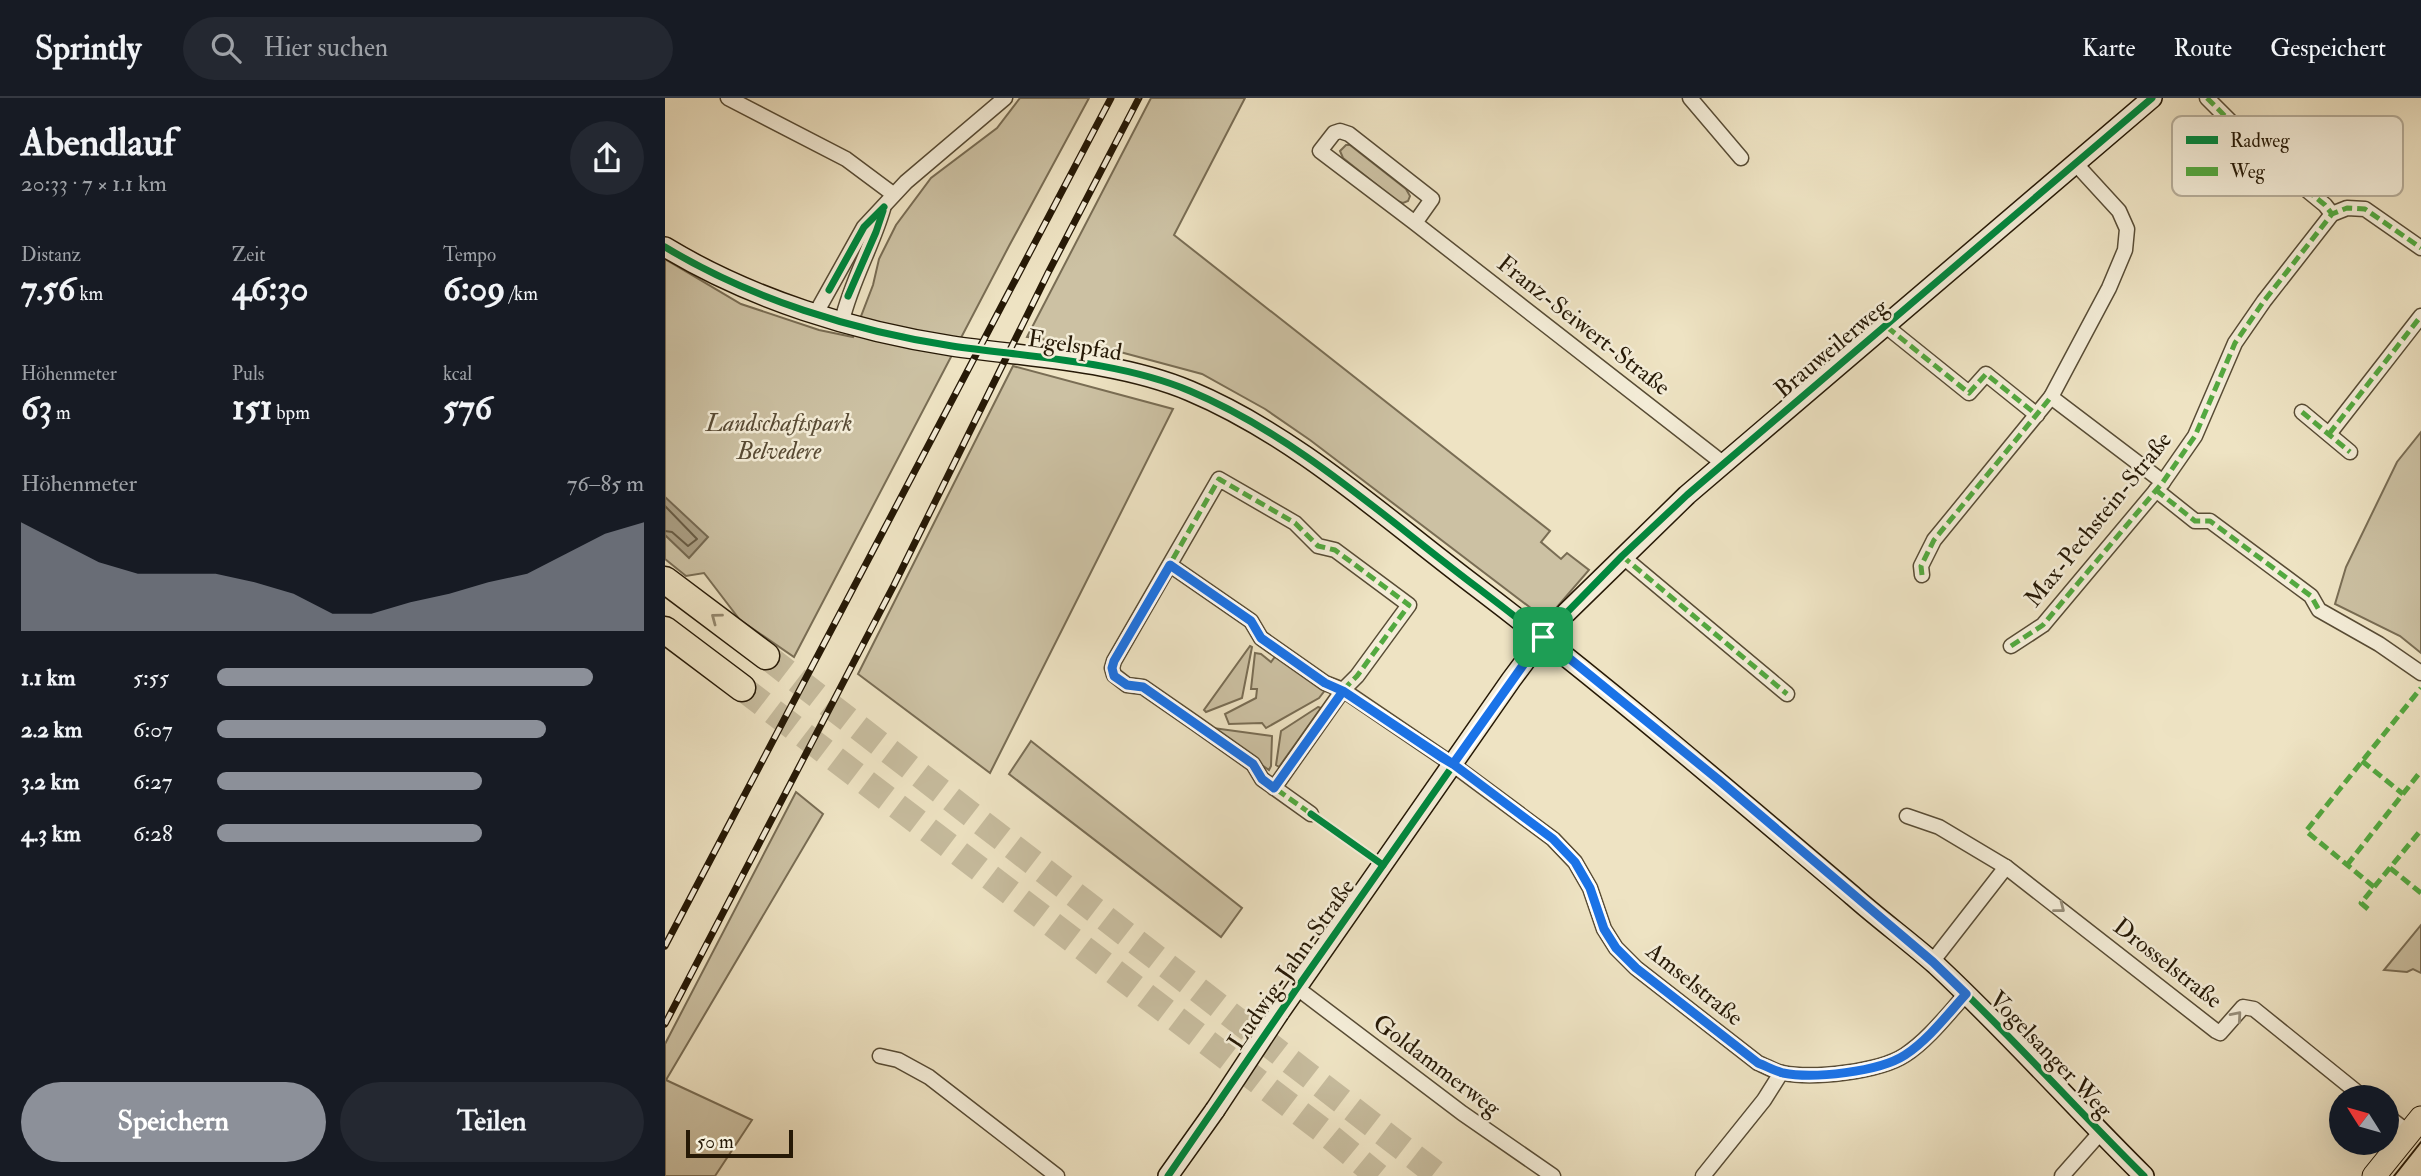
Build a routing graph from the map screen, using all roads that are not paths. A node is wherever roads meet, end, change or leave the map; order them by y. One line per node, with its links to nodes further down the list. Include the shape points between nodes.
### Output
1 (728, 98): 9 (street, via 846,159)
2 (1005, 98): 9 (street)
3 (1690, 98): 7 (street)
4 (2152, 98): 8 (street, Brauweilerweg)
5 (2207, 98): 6 (street)
6 (2225, 116)
7 (1741, 158)
8 (2075, 163): 19 (street, Brauweilerweg); 20 (street, via 2119,211 2127,229 2125,250)
9 (893, 194): 11 (street)
10 (2314, 196): 12 (street)
11 (884, 207): 16 (street, via 864,227); 18 (street)
12 (2332, 214): 15 (street, via 2347,208 2365,209); 26 (street, Max-Pechstein-Straße, via 2235,343 2195,436)
13 (1415, 223): 13 (street, Franz-Seiwert-Straße, via 1320,151 1334,133 1349,134 1432,199); 25 (street, Franz-Seiwert-Straße)
14 (665, 247): 16 (street, Egelspfad, via 743,287)
15 (2421, 248)
16 (816, 313): 18 (street, Egelspfad)
17 (2421, 316): 23 (street)
18 (842, 321): 32 (street, Egelspfad, via 921,341 1132,373 1189,391 1290,447)
19 (1887, 327): 22 (street, via 1969,393 1986,374); 25 (street, Brauweilerweg)
20 (2051, 397): 22 (street); 26 (street)
21 (2302, 412): 23 (street)
22 (2036, 415): 29 (street, via 1934,540)
23 (2329, 434): 24 (street)
24 (2350, 452)
25 (1724, 464): 27 (street, Brauweilerweg)
26 (2159, 486): 33 (street, Max-Pechstein-Straße, via 2043,625); 35 (street, via 2195,521 2210,521 2311,596 2319,610)
27 (1622, 556): 32 (street, Brauweilerweg); 38 (street)
28 (1170, 565): 37 (street, Amselstraße, via 1251,621 1261,638); 37 (street, via 1219,479 1295,523 1318,547 1335,550 1409,605); 40 (street, via 1114,661 1114,676 1127,685 1143,687 1253,764)
29 (1921, 575)
30 (665, 580): 34 (highway, one-way to 30)
31 (665, 630): 36 (highway)
32 (1543, 637): 39 (street, Ludwig-Jahn-Straße); 44 (street, Vogelsanger Weg)
33 (2011, 646)
34 (766, 656)
35 (2421, 673)
36 (741, 688)
37 (1343, 691): 39 (street, Amselstraße); 40 (street)
38 (1787, 694)
39 (1453, 764): 45 (street, Ludwig-Jahn-Straße); 48 (street, Amselstraße, via 1553,839 1575,862 1604,929 1636,968 1758,1063)
40 (1274, 788): 41 (street)
41 (1311, 814)
42 (1907, 816): 43 (street, Drosselstraße, via 1940,827)
43 (2006, 867): 44 (street); 49 (street, Drosselstraße, one-way to 49, via 2216,1031 2225,1030 2243,1007 2254,1009)
44 (1933, 962): 46 (street, Vogelsanger Weg)
45 (1297, 988): 53 (street, Ludwig-Jahn-Straße, bridge); 54 (street, Goldammerweg)
46 (1966, 994): 48 (street, Amselstraße, via 1904,1056 1838,1074); 51 (street, Vogelsanger Weg)
47 (880, 1056): 52 (street, via 929,1077)
48 (1781, 1073): 55 (street)
49 (2348, 1085)
50 (2415, 1126): 58 (main road)
51 (2100, 1133): 56 (street); 57 (street, Vogelsanger Weg)
52 (1057, 1176)
53 (1168, 1176)
54 (1553, 1176)
55 (1703, 1176)
56 (2062, 1176)
57 (2144, 1176)
58 (2374, 1176)

